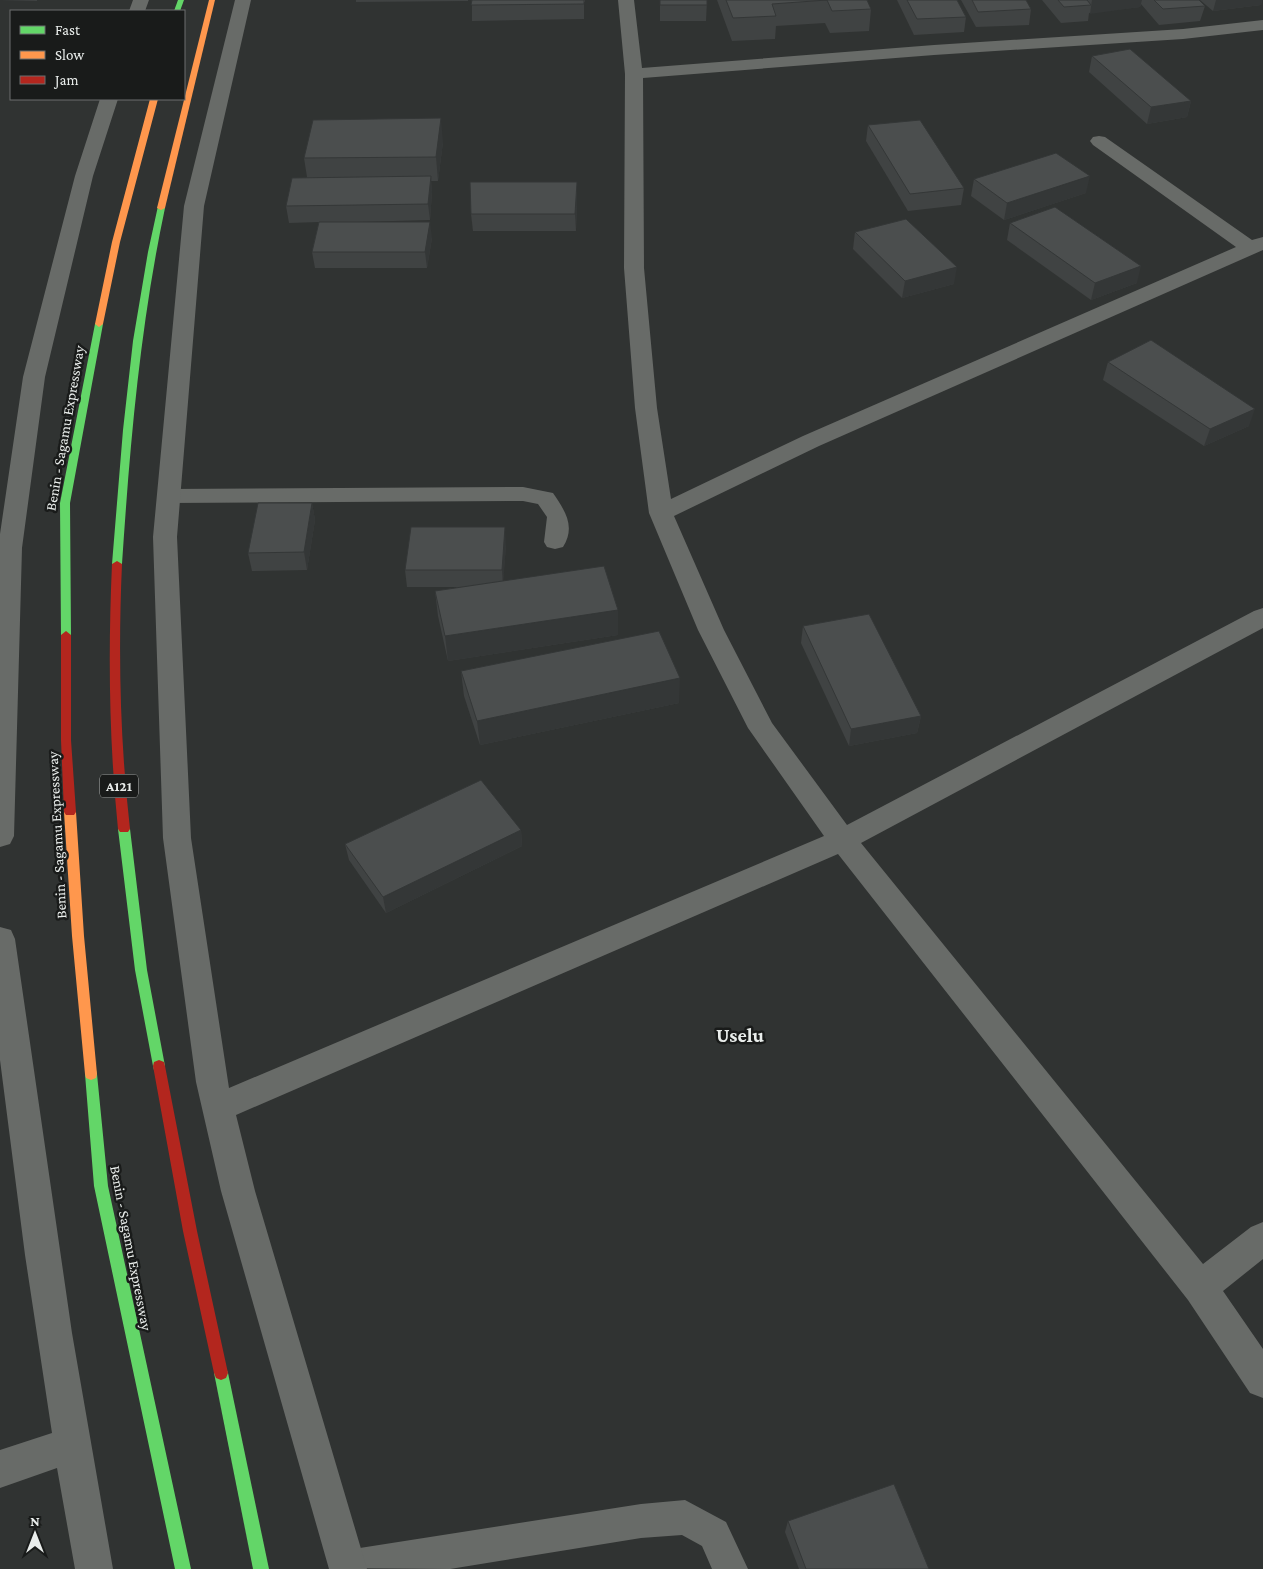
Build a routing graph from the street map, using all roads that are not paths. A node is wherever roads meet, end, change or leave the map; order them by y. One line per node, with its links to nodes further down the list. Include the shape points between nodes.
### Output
1 (212, 0): 26 (highway, A121, via 160,214 138,335 124,461 113,630 117,775 141,970 190,1231)
2 (243, 0): 10 (street, via 194,206)
3 (626, 0): 5 (street)
4 (1263, 25): 5 (street, via 1183,34)
5 (634, 74): 11 (street, via 634,268 646,408)
6 (109, 100): 14 (street, via 84,176 34,377 10,548)
7 (154, 100): 25 (highway, Benin - Sagamu Expressway, via 116,242 65,503 66,740 78,936 101,1186)
8 (1100, 141): 9 (street)
9 (1257, 245): 11 (street, via 810,441)
10 (168, 496): 12 (lane, via 523,494 545,498 558,517); 17 (street, via 164,536 177,838 212,1082)
11 (662, 513): 15 (street, via 711,630 761,728)
12 (555, 542)
13 (1263, 617): 15 (street)
14 (0, 836)
15 (842, 840): 17 (street); 19 (street)
16 (0, 939): 21 (street)
17 (219, 1107): 23 (street, via 238,1192)
18 (1263, 1238): 19 (street)
19 (1200, 1288): 20 (street)
20 (1263, 1380)
21 (70, 1445): 22 (street); 24 (street)
22 (0, 1469)
23 (347, 1568): 27 (lane, via 641,1521 685,1517 714,1534)
24 (94, 1569)
25 (183, 1569)
26 (261, 1569)
27 (730, 1569)

